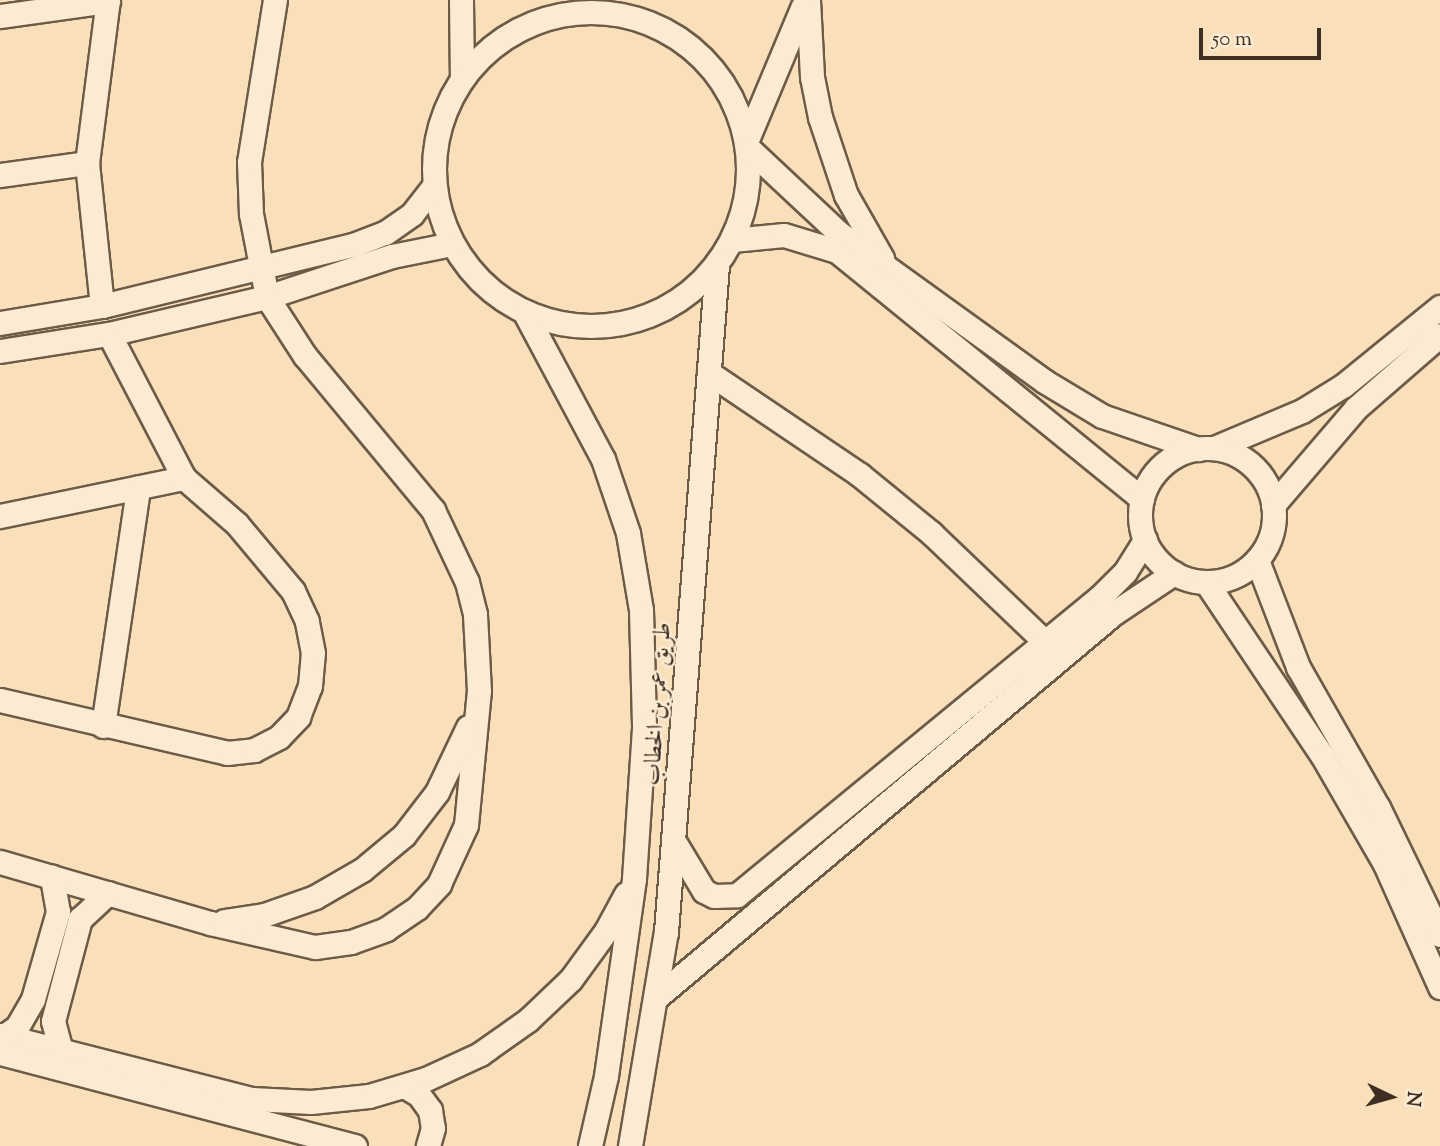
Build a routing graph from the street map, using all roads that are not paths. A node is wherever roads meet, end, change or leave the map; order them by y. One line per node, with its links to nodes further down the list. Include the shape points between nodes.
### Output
1 (275, 0): 17 (street, via 249,162 251,214)
2 (461, 0): 8 (street)
3 (621, 0): 6 (street)
4 (807, 0): 9 (street); 16 (street, via 812,76 831,157 865,232)
5 (108, 1): 7 (street); 10 (street)
6 (584, 7): 8 (street, via 518,30 480,57); 9 (street, via 638,18 677,36 701,57 733,101)
7 (0, 16)
8 (461, 79): 12 (street, via 438,130)
9 (746, 144): 13 (street, via 746,195); 16 (street, via 816,214)
10 (87, 163): 11 (street); 19 (street)
11 (0, 175)
12 (434, 186): 14 (street); 17 (street, via 412,214 385,233)
13 (732, 240): 15 (street); 30 (street, via 784,235 837,251)
14 (452, 244): 18 (street, via 392,256); 21 (street, via 483,284)
15 (717, 264): 21 (street, via 683,297 629,323 559,324); 26 (street, طريق عمر بن الخطاب)
16 (887, 267): 27 (street, via 1072,400 1133,429)
17 (264, 269): 18 (street); 19 (street)
18 (267, 297): 23 (street); 38 (street, via 305,356 433,510 455,550 475,614)
19 (102, 306): 22 (street)
20 (1440, 307): 27 (street, via 1344,385 1302,411)
21 (524, 313): 44 (street, طريق عمر بن الخطاب, via 603,459 636,571 644,649 644,728)
22 (0, 323)
23 (109, 334): 25 (street); 28 (street)
24 (1440, 335): 31 (street, via 1356,408)
25 (0, 351)
26 (709, 373): 37 (street, via 860,475 940,542); 41 (street, طريق عمر بن الخطاب)
27 (1206, 449): 30 (street, via 1162,465); 31 (street, via 1253,467)
28 (184, 478): 29 (street); 40 (street, via 237,524 293,591 309,632 310,686 298,718 279,737 254,750 227,753)
29 (138, 488): 32 (street); 40 (street)
30 (1142, 499): 33 (street)
31 (1273, 505): 34 (street, via 1271,535)
32 (0, 516)
33 (1145, 540): 35 (street); 37 (street, via 1112,586)
34 (1257, 560): 36 (street, via 1234,577); 47 (street, via 1293,658 1378,807)
35 (1174, 573): 36 (street); 49 (street, via 1114,612)
36 (1206, 582): 48 (street, via 1322,755 1385,864)
37 (1046, 643): 41 (street, via 737,895 704,891)
38 (479, 691): 46 (street, via 437,792 404,835 362,870 315,897 264,915); 46 (street, via 466,825 450,865 417,908 386,929 351,942 315,947)
39 (0, 701): 40 (street)
40 (103, 726)
41 (674, 842): 49 (street, طريق عمر بن الخطاب)
42 (0, 862): 43 (street)
43 (52, 877): 45 (street); 50 (street, via 58,912 33,999 18,1027)
44 (634, 879): 52 (street, via 571,979 528,1020 480,1054); 55 (street, طريق عمر بن الخطاب, via 606,1076)
45 (108, 892): 46 (street); 51 (street, via 80,919 53,1021)
46 (210, 923)
47 (1440, 934)
48 (1440, 987)
49 (658, 996): 56 (street, طريق عمر بن الخطاب)
50 (1, 1042): 51 (street); 53 (street)
51 (61, 1051): 52 (street, via 251,1099 311,1102)
52 (404, 1086): 54 (street, via 419,1095 430,1110 433,1128)
53 (355, 1146)
54 (428, 1146)
55 (590, 1146)
56 (630, 1146)

